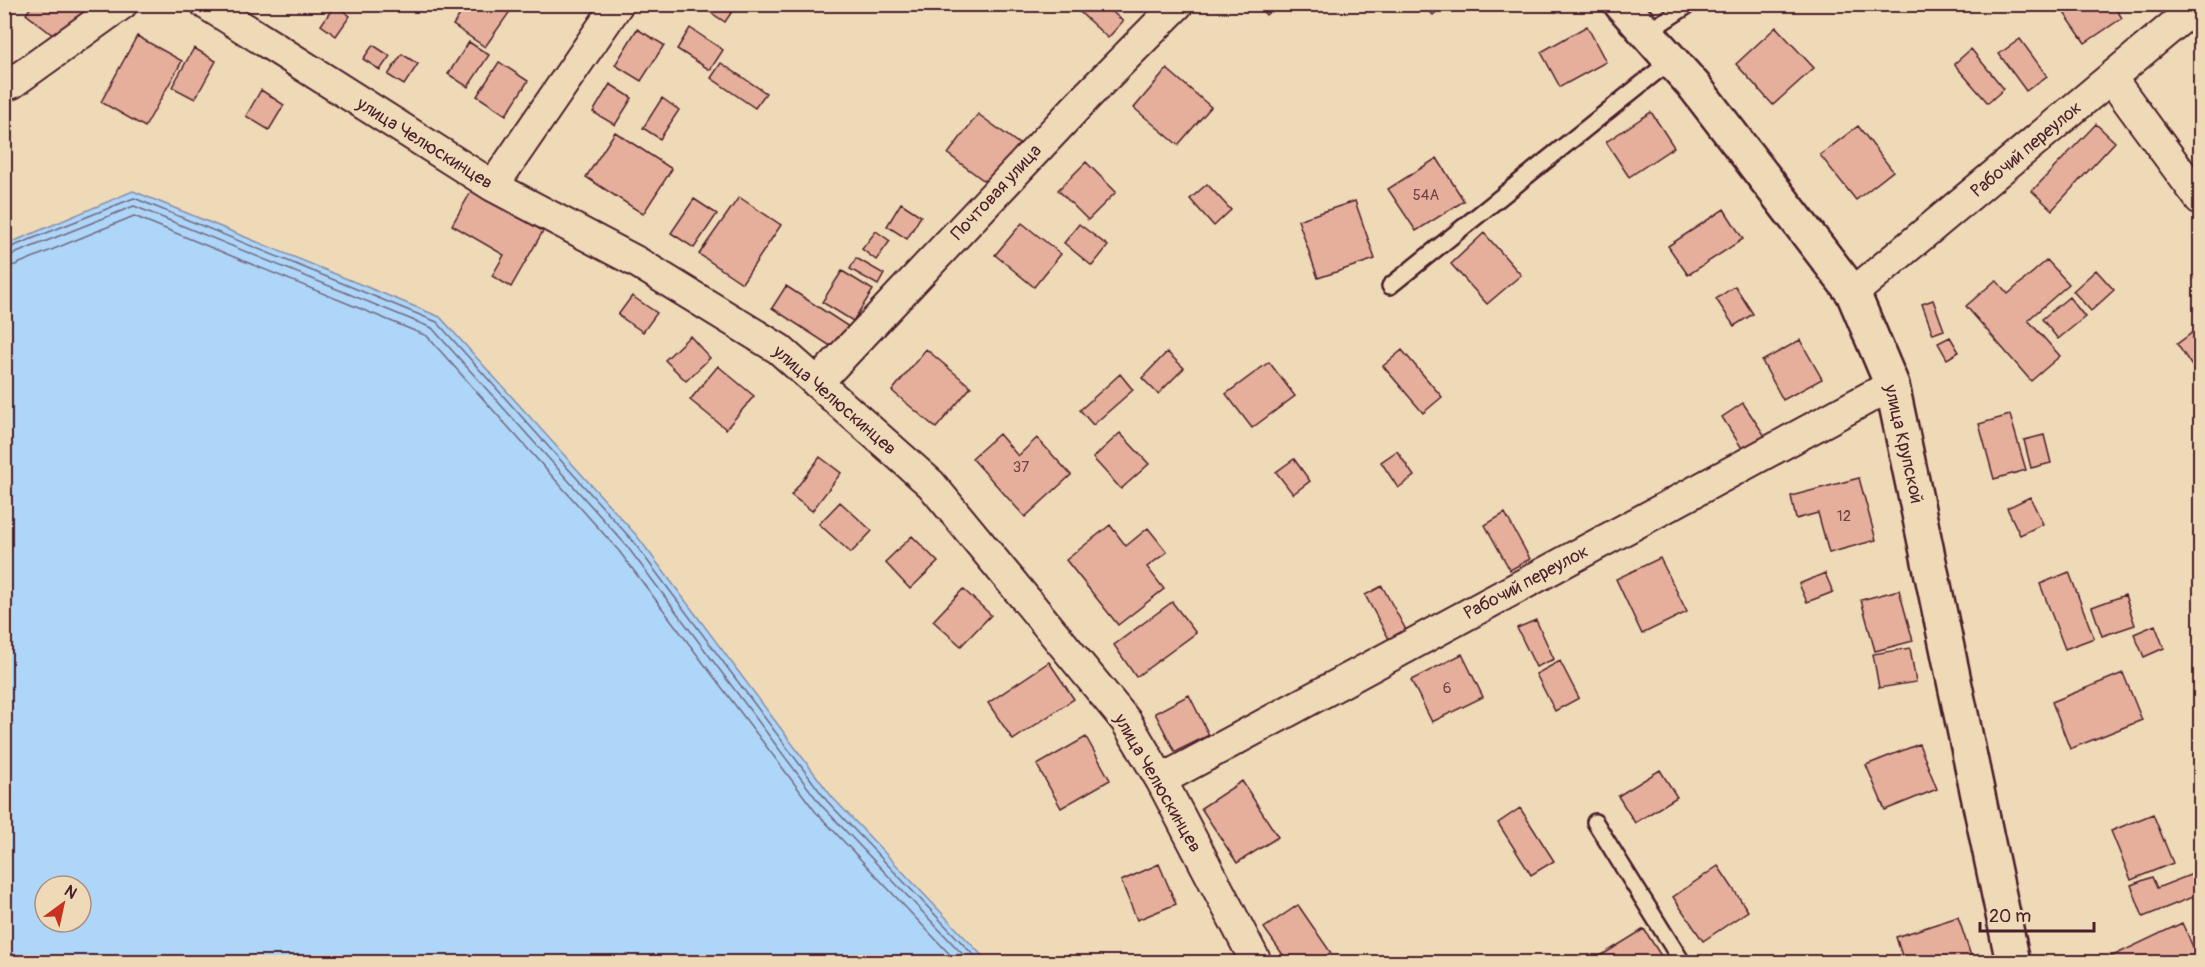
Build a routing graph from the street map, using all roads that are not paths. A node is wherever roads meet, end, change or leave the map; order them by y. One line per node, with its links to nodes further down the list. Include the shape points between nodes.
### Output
1 (122, 4): 11 (street)
2 (206, 4): 12 (street, улица Челюскинцев)
3 (618, 4): 12 (street)
4 (1178, 4): 16 (street, Почтовая улица, via 1088,94)
5 (1621, 4): 8 (street, улица Крупской)
6 (1690, 4): 8 (lane)
7 (2199, 4): 10 (street, Рабочий переулок)
8 (1646, 33): 9 (street, улица Крупской)
9 (1670, 61): 14 (lane); 15 (street, улица Крупской, via 1695,87)
10 (2111, 78): 13 (street); 15 (street, Рабочий переулок)
11 (4, 86)
12 (493, 186): 16 (street, улица Челюскинцев, via 637,262 779,350)
13 (2200, 199)
14 (1390, 286)
15 (1853, 293): 17 (street, улица Крупской)
16 (818, 383): 18 (street, улица Челюскинцев, via 931,484 1126,721)
17 (1892, 385): 18 (street, Рабочий переулок); 22 (street, улица Крупской)
18 (1161, 780): 20 (street, улица Челюскинцев)
19 (1595, 822): 21 (lane)
20 (1256, 963)
21 (1682, 963)
22 (2013, 963)

